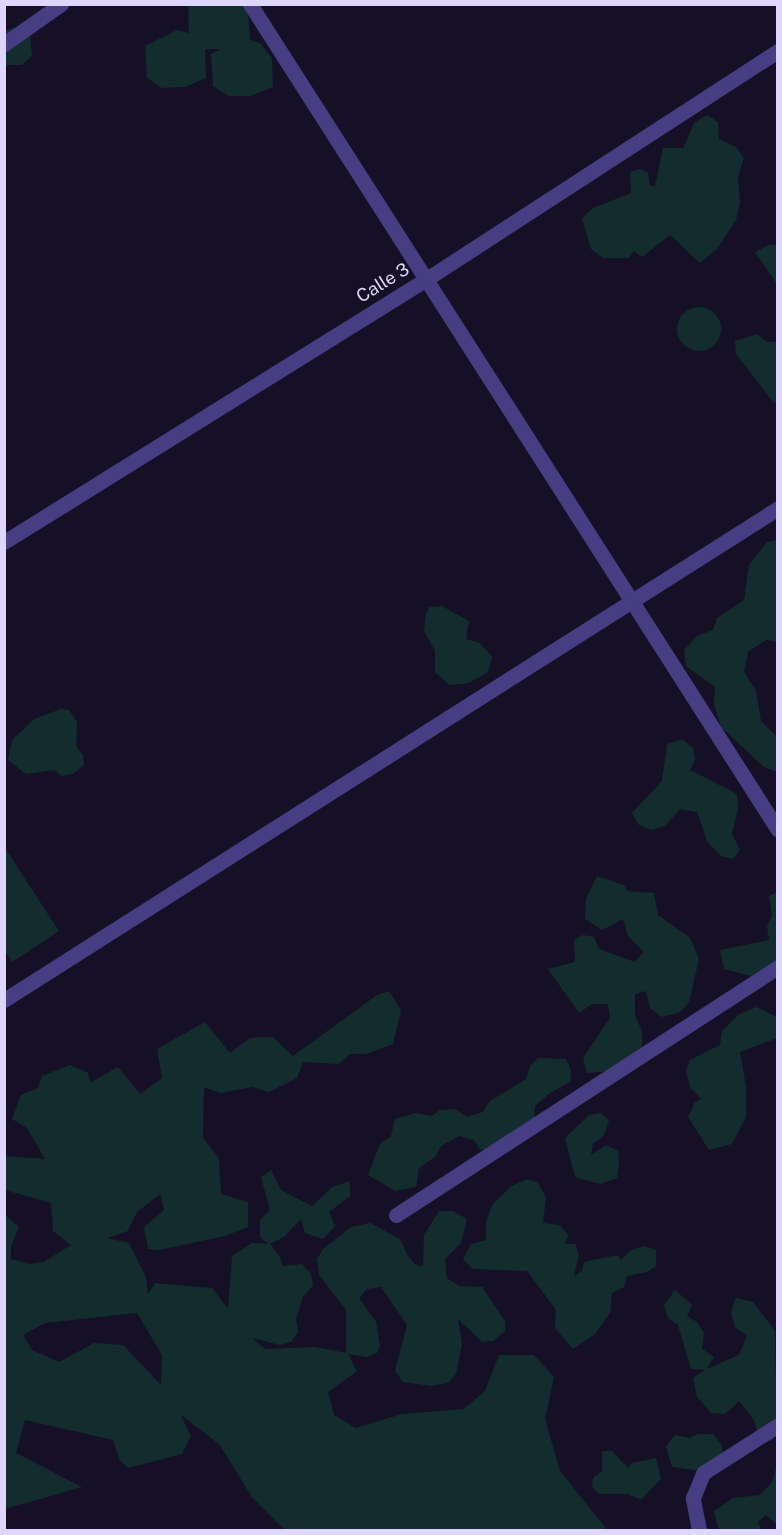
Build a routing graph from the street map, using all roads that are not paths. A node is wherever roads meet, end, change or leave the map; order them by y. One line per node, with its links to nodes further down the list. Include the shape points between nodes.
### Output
1 (61, 4): 3 (street)
2 (250, 4): 5 (street)
3 (4, 44)
4 (777, 51): 5 (street, Calle 3)
5 (425, 280): 7 (street, Calle 3); 8 (street)
6 (777, 508): 8 (street)
7 (4, 542)
8 (630, 600): 9 (street); 11 (street)
9 (777, 830)
10 (777, 967): 12 (street)
11 (4, 999)
12 (396, 1215)
13 (777, 1425): 14 (street, via 703,1473 693,1498)
14 (699, 1530)

